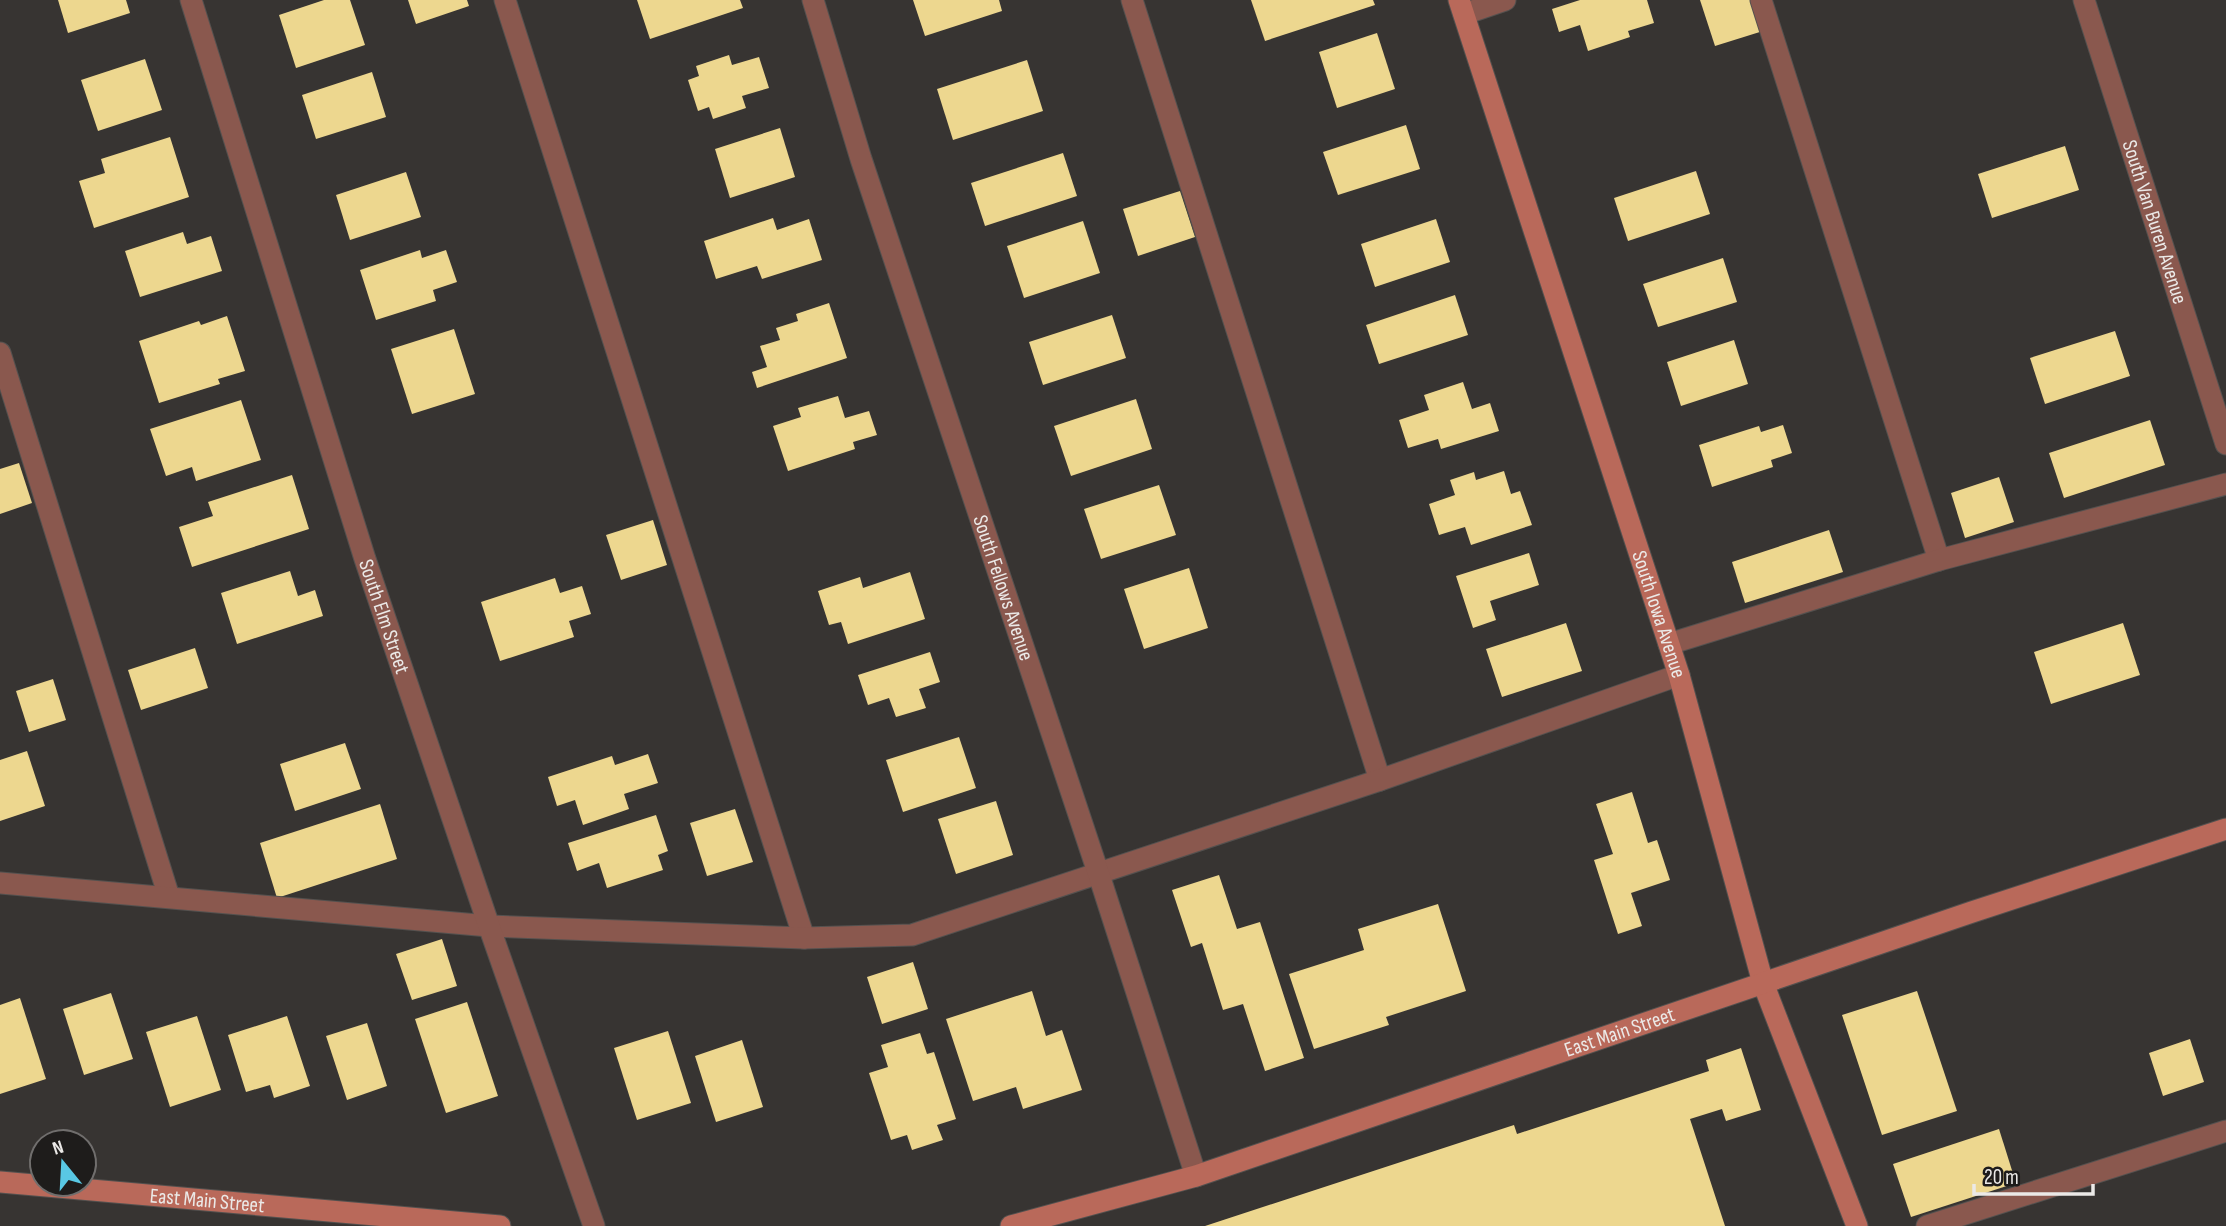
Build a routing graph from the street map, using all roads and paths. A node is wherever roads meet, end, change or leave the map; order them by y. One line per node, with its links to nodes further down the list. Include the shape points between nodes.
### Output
1 (191, 0): 20 (street, South Elm Street, via 366,559)
2 (505, 0): 21 (street)
3 (813, 0): 17 (street, South Fellows Avenue, via 861,159)
4 (1132, 0): 15 (street)
5 (1505, 0): 8 (street)
6 (1760, 0): 12 (street)
7 (2084, 0): 10 (street, South Van Buren Avenue)
8 (1461, 7): 13 (main road, South Iowa Avenue)
9 (0, 353): 19 (street)
10 (2226, 444)
11 (2226, 484): 12 (street)
12 (1939, 560): 13 (street)
13 (1669, 644): 14 (main road, South Iowa Avenue)
14 (1679, 675): 15 (street); 22 (main road, South Iowa Avenue)
15 (1380, 780): 17 (street)
16 (2226, 829): 22 (main road, East Main Street)
17 (1099, 874): 21 (street, via 912,935); 24 (street, South Fellows Avenue)
18 (0, 883): 19 (street)
19 (169, 898): 20 (street)
20 (489, 926): 21 (street); 27 (street, South Elm Street)
21 (804, 938)
22 (1763, 983): 24 (main road, East Main Street); 29 (main road, South Iowa Avenue)
23 (2226, 1131): 30 (street)
24 (1196, 1176): 28 (main road, East Main Street)
25 (0, 1182): 26 (main road, East Main Street)
26 (500, 1226)
27 (594, 1226)
28 (1011, 1226)
29 (1857, 1226)
30 (1927, 1226)

